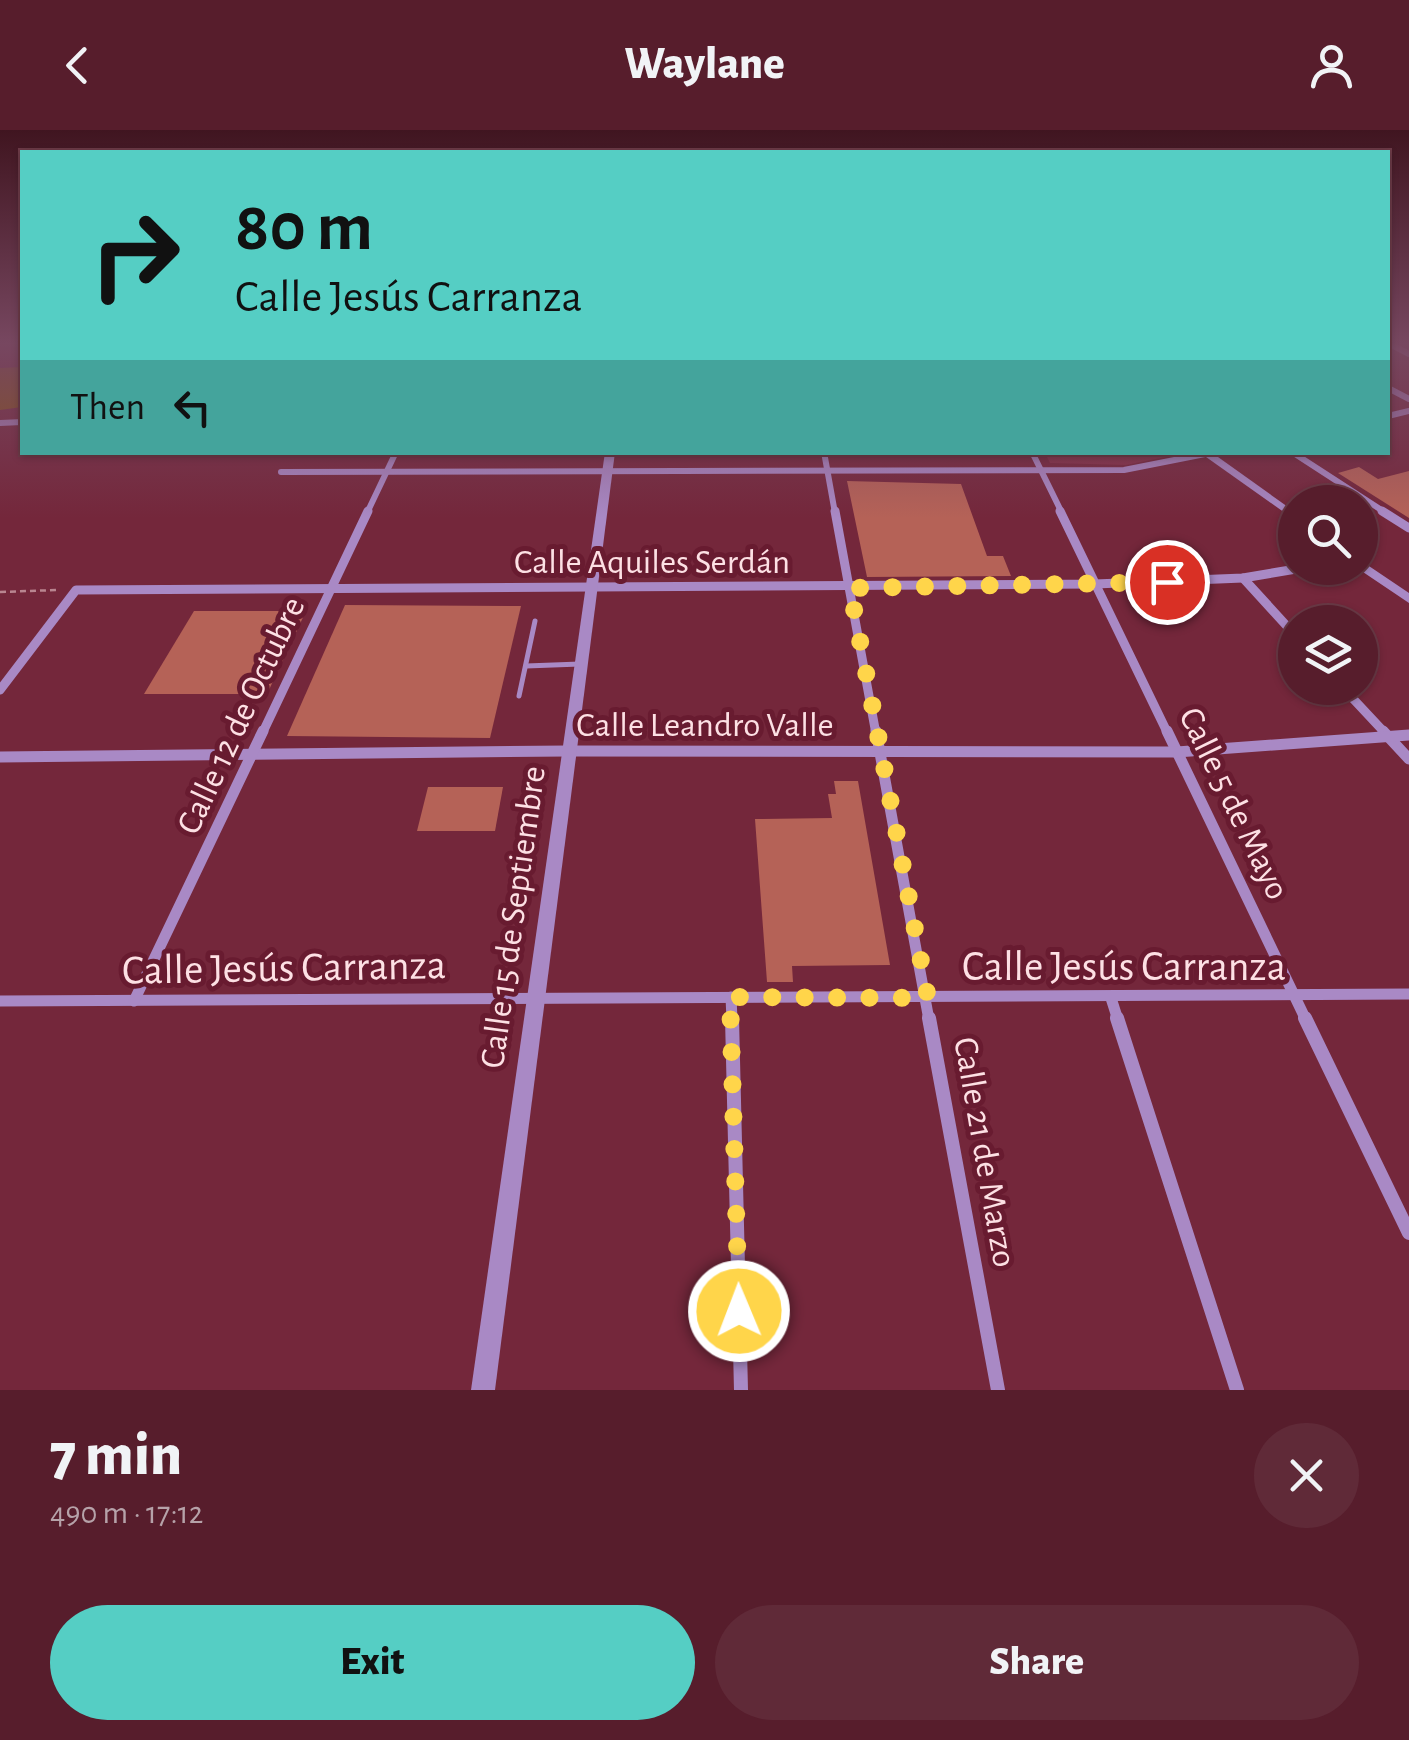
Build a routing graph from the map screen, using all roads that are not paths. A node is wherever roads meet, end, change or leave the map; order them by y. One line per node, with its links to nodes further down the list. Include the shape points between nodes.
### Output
1 (394, 455): 11 (street, Calle 12 de Octubre)
2 (610, 455): 12 (street, Calle 15 de Septiembre)
3 (824, 455): 8 (street, Calle 21 de Marzo)
4 (1033, 455): 9 (street, Calle 5 de Mayo)
5 (1199, 455): 9 (street, via 1124,470)
6 (1212, 455): 13 (street)
7 (1297, 455): 14 (street)
8 (827, 470): 9 (street); 12 (street); 20 (street, Calle 21 de Marzo)
9 (1040, 470): 18 (street, Calle 5 de Mayo)
10 (281, 472): 11 (street)
11 (386, 472): 12 (street); 21 (street, Calle 12 de Octubre)
12 (607, 472): 19 (street, Calle 15 de Septiembre)
13 (1278, 504)
14 (1409, 528)
15 (1278, 572): 17 (street, Calle Aquiles Serdán)
16 (1378, 577): 22 (street)
17 (1243, 578): 18 (street, Calle Aquiles Serdán); 23 (street)
18 (1096, 584): 20 (street, Calle Aquiles Serdán); 34 (street, Calle 5 de Mayo)
19 (591, 587): 20 (street, Calle Aquiles Serdán); 21 (street, Calle Aquiles Serdán); 25 (street, Calle 15 de Septiembre)
20 (850, 588): 33 (street, Calle 21 de Marzo)
21 (329, 590): 27 (street, Calle Aquiles Serdán, via 76,590); 35 (street, Calle 12 de Octubre)
22 (1409, 599)
23 (1278, 616)
24 (536, 621): 26 (lane)
25 (580, 664): 26 (lane); 32 (street, Calle 15 de Septiembre)
26 (526, 666): 28 (lane)
27 (0, 690)
28 (519, 696)
29 (1359, 705): 31 (street)
30 (1409, 734): 31 (street, Calle Leandro Valle)
31 (1389, 738): 34 (street, Calle Leandro Valle); 37 (street)
32 (567, 751): 33 (street, Calle Leandro Valle); 35 (street, Calle Leandro Valle); 39 (street, Calle 15 de Septiembre)
33 (880, 751): 34 (street, Calle Leandro Valle); 41 (street, Calle 21 de Marzo)
34 (1177, 752): 43 (street, Calle 5 de Mayo)
35 (252, 754): 36 (street, Calle Leandro Valle); 45 (street, Calle 12 de Octubre)
36 (0, 757)
37 (1409, 758)
38 (1409, 994): 43 (street, Calle Jesús Carranza)
39 (533, 995): 40 (street, Calle Jesús Carranza); 45 (street, Calle Jesús Carranza); 47 (street, Calle 15 de Septiembre)
40 (730, 997): 41 (street, Calle Jesús Carranza); 48 (street)
41 (928, 998): 42 (street, Calle Jesús Carranza); 49 (street, Calle 21 de Marzo)
42 (1111, 998): 43 (street, Calle Jesús Carranza); 50 (street)
43 (1296, 998): 46 (street, Calle 5 de Mayo)
44 (0, 1001): 45 (street, Calle Jesús Carranza)
45 (134, 1001)
46 (1409, 1233)
47 (483, 1390)
48 (741, 1390)
49 (998, 1390)
50 (1237, 1390)

